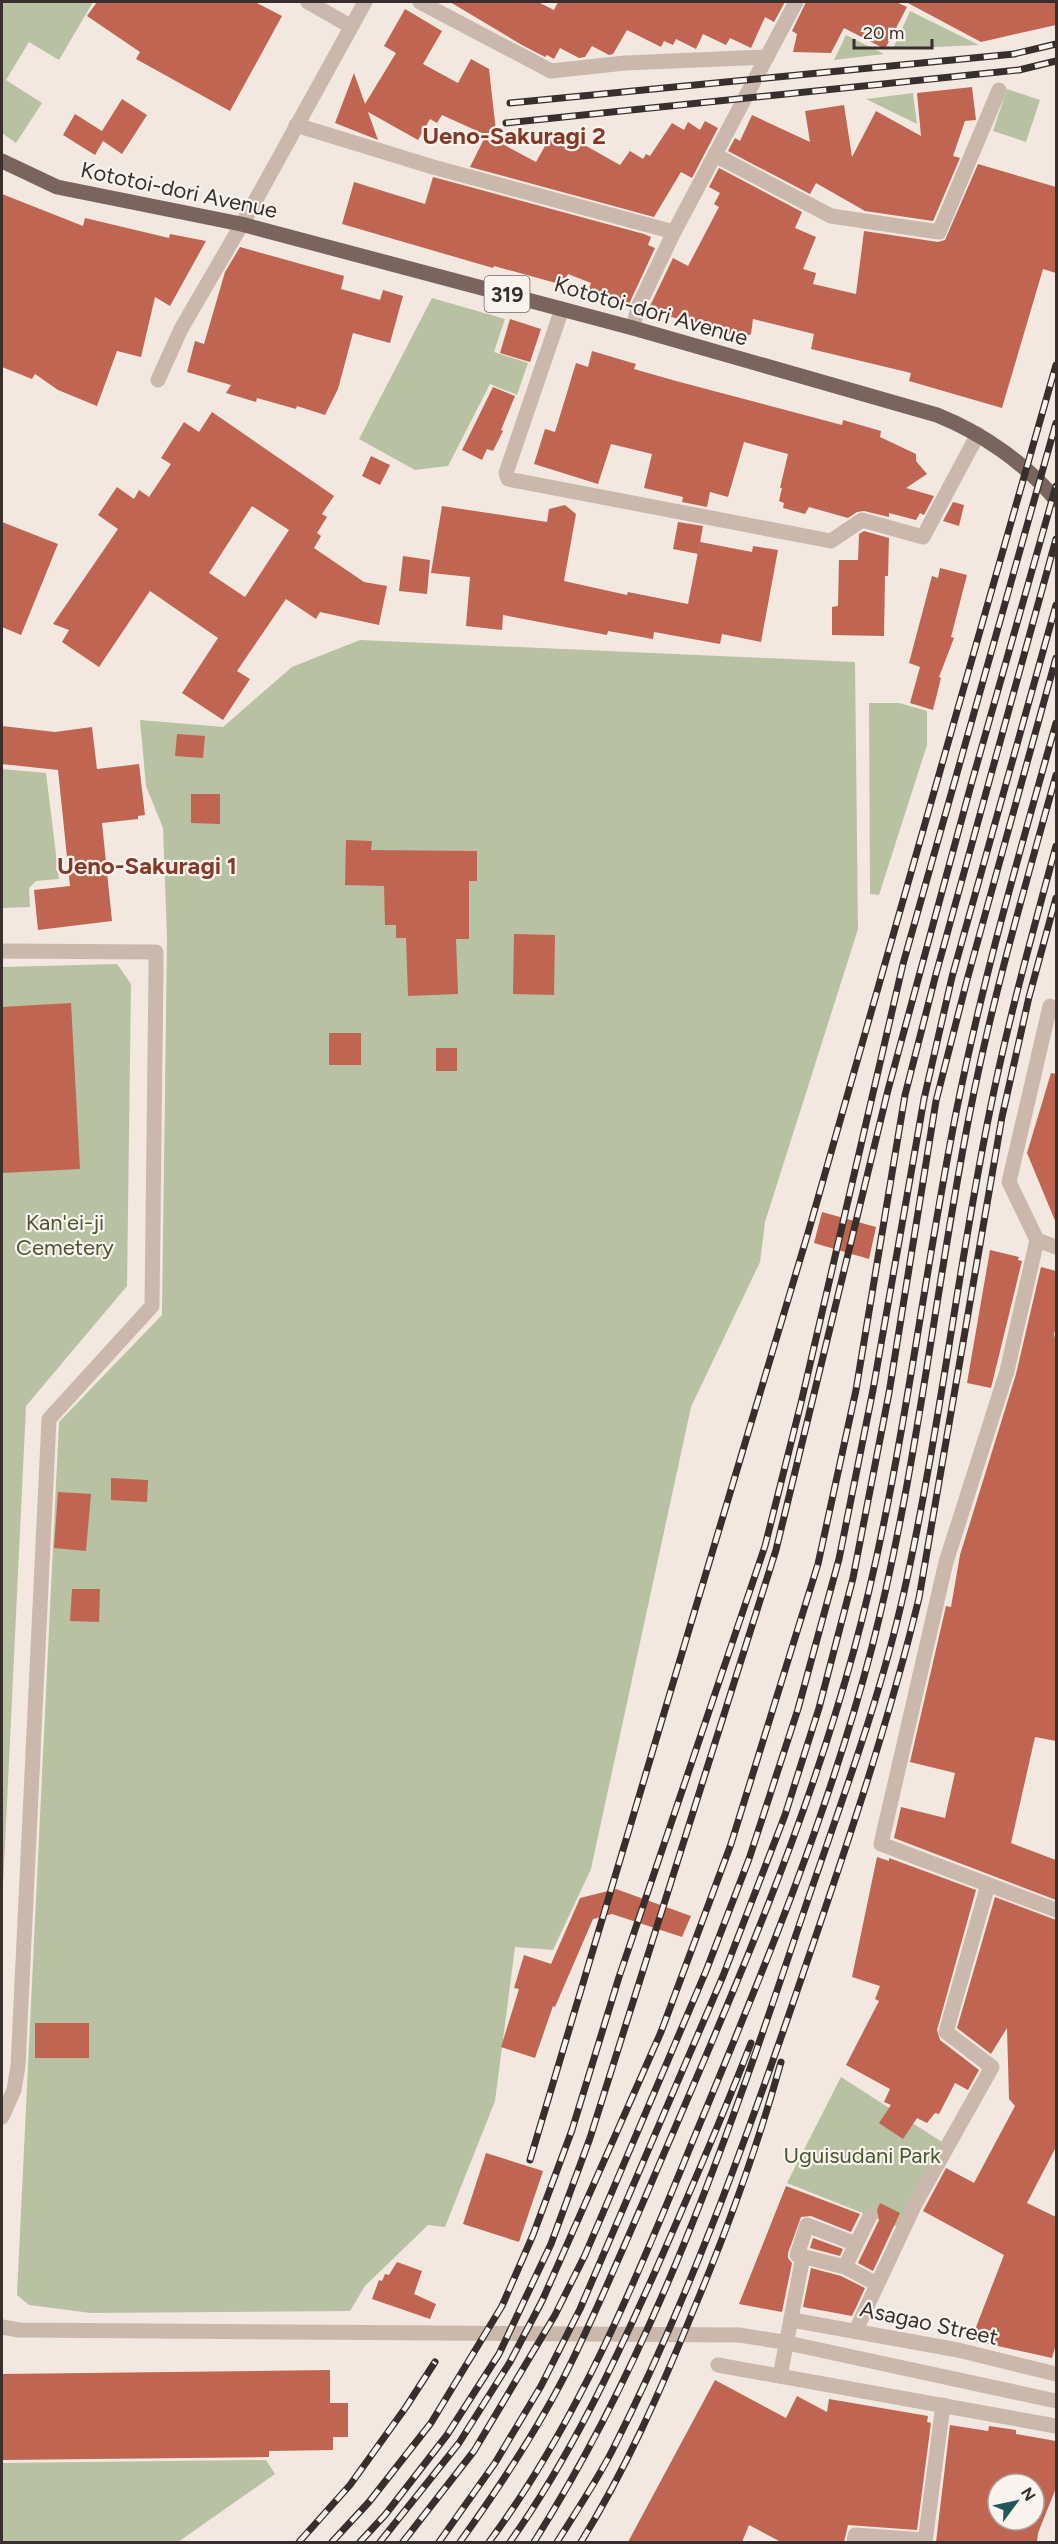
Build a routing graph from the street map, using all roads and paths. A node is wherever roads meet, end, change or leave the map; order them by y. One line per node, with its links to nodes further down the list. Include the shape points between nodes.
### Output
1 (308, 2): 5 (street)
2 (365, 2): 5 (street)
3 (420, 2): 6 (street, via 551,71 625,63)
4 (796, 2): 6 (street)
5 (350, 26): 8 (street)
6 (764, 62): 9 (street)
7 (999, 90): 9 (street, via 939,232 831,216)
8 (296, 125): 11 (street); 12 (street)
9 (715, 156): 12 (street)
10 (2, 161): 11 (main road, Kototoi-dori Avenue / 319, via 57,187)
11 (242, 224): 13 (main road, Kototoi-dori Avenue / 319); 15 (street, via 181,329)
12 (674, 232): 14 (street, via 638,307)
13 (562, 309): 14 (main road, Kototoi-dori Avenue / 319); 16 (street, via 506,473 508,478 831,540 862,519 922,537)
14 (633, 328): 16 (main road, Kototoi-dori Avenue / 319, via 937,415)
15 (158, 380)
16 (978, 434): 17 (main road, Kototoi-dori Avenue / 319, via 1005,452)
17 (1056, 500)
18 (2, 951): 24 (street, via 156,952 156,970 152,1306 49,1419 18,2066 14,2090)
19 (1050, 1006): 20 (street, via 1009,1182)
20 (1037, 1240): 21 (street); 22 (street, via 1007,1371 946,1562 881,1844)
21 (1056, 1246)
22 (988, 1885): 23 (street); 29 (street, via 946,2032 992,2067 915,2204)
23 (1056, 1910)
24 (2, 2117)
25 (870, 2216): 26 (street)
26 (856, 2244): 27 (street, via 807,2225 797,2255); 28 (street)
27 (802, 2256): 28 (street); 30 (street)
28 (844, 2267): 29 (street)
29 (878, 2284): 32 (street)
30 (792, 2320): 32 (street, Asagao Street); 35 (street)
31 (2, 2327): 36 (street, via 739,2335)
32 (856, 2330): 34 (street, Asagao Street)
33 (716, 2367): 35 (street)
34 (1056, 2374)
35 (780, 2376): 37 (street)
36 (1056, 2401)
37 (943, 2405): 38 (street); 39 (street)
38 (1056, 2426)
39 (925, 2541): 40 (street, via 855,2535)
40 (854, 2542)

